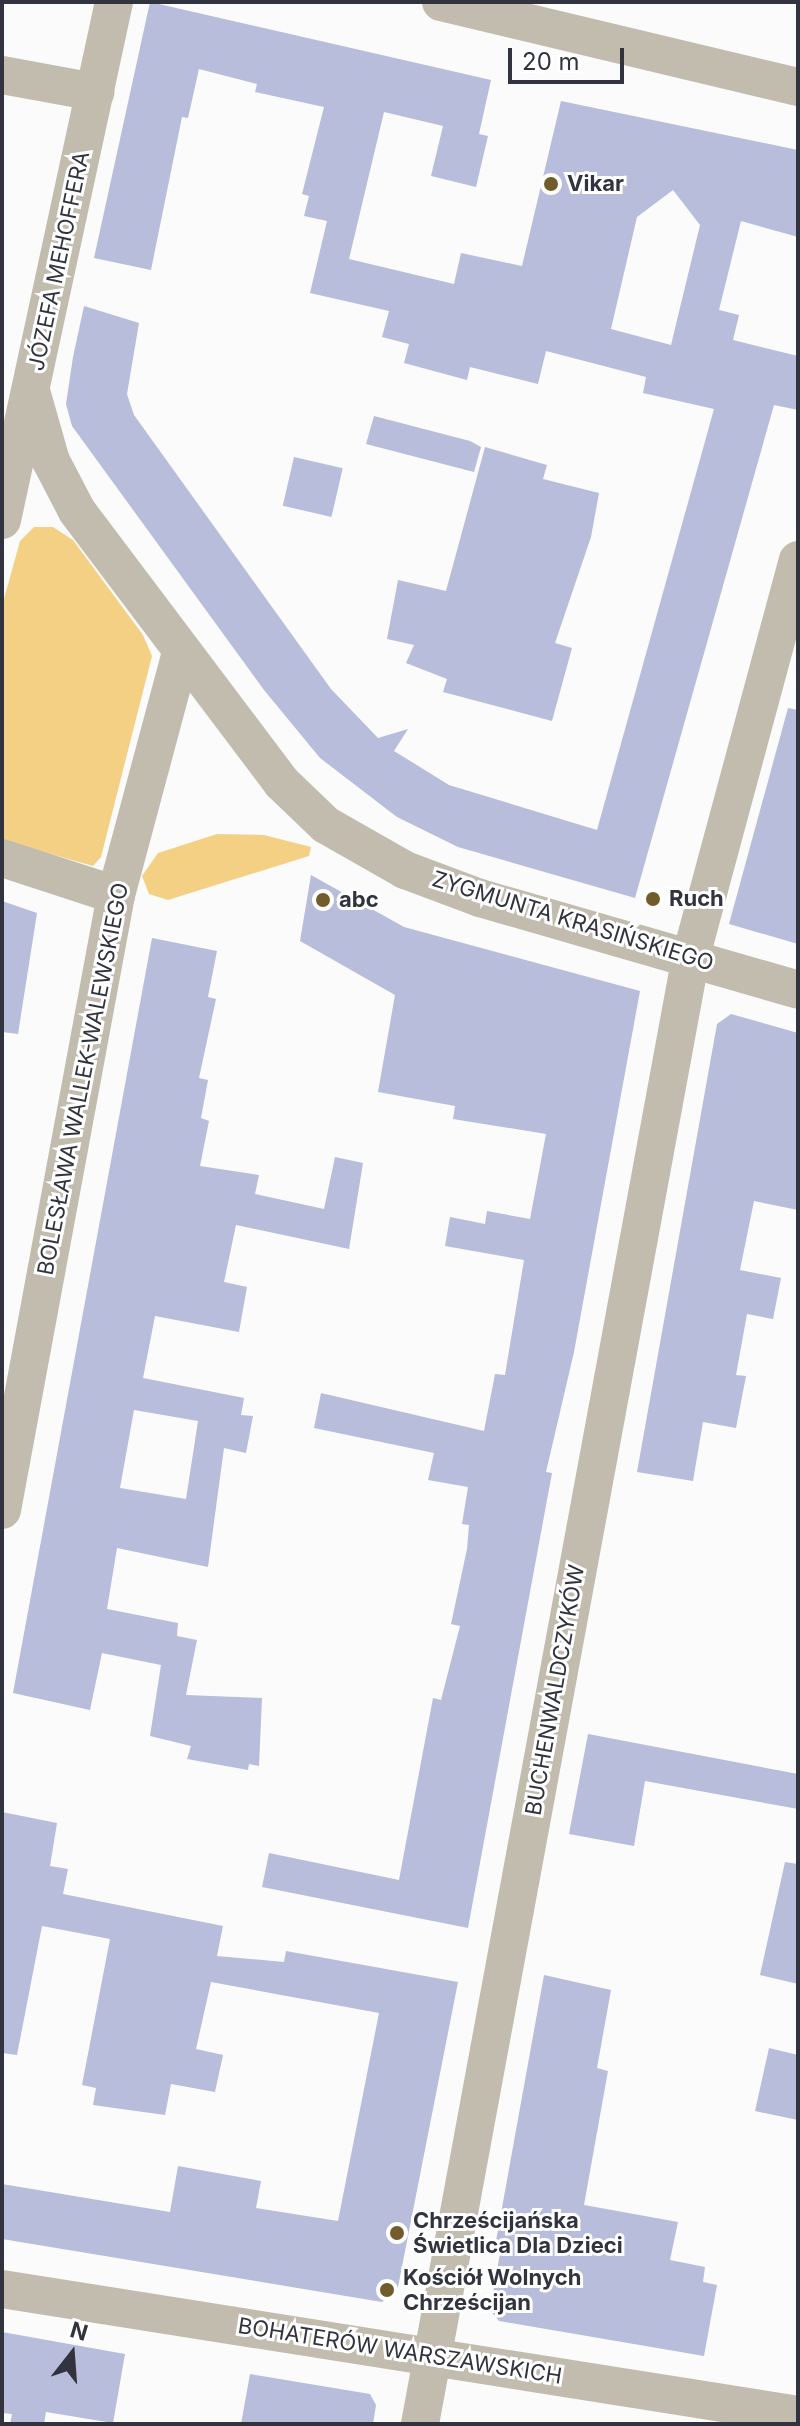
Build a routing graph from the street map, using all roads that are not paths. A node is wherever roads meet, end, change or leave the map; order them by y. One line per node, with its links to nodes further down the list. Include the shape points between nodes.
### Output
1 (114, 2): 5 (street, JÓZEFA MEHOFFERA)
2 (441, 2): 4 (street)
3 (2, 75): 5 (street)
4 (798, 87)
5 (95, 92): 6 (street, JÓZEFA MEHOFFERA)
6 (31, 391): 7 (street, JÓZEFA MEHOFFERA); 8 (street, ZYGMUNTA KRASIŃSKIEGO, via 51,461)
7 (4, 505): 8 (street)
8 (77, 511): 10 (street, ZYGMUNTA KRASIŃSKIEGO)
9 (798, 560): 13 (street, BUCHENWALDCZYKÓW)
10 (181, 652): 12 (street, BOLESŁAWA WALLEK-WALEWSKIEGO); 13 (street, ZYGMUNTA KRASIŃSKIEGO, via 282,783 326,825 405,870 480,898)
11 (2, 858): 12 (street)
12 (116, 895): 15 (street, BOLESŁAWA WALLEK-WALEWSKIEGO)
13 (691, 956): 14 (street, ZYGMUNTA KRASIŃSKIEGO); 17 (street, BUCHENWALDCZYKÓW)
14 (798, 990)
15 (2, 1510)
16 (2, 2289): 17 (street, BOHATERÓW WARSZAWSKICH)
17 (432, 2355): 18 (street, BOHATERÓW WARSZAWSKICH); 19 (street, BUCHENWALDCZYKÓW)
18 (798, 2415)
19 (420, 2424)

